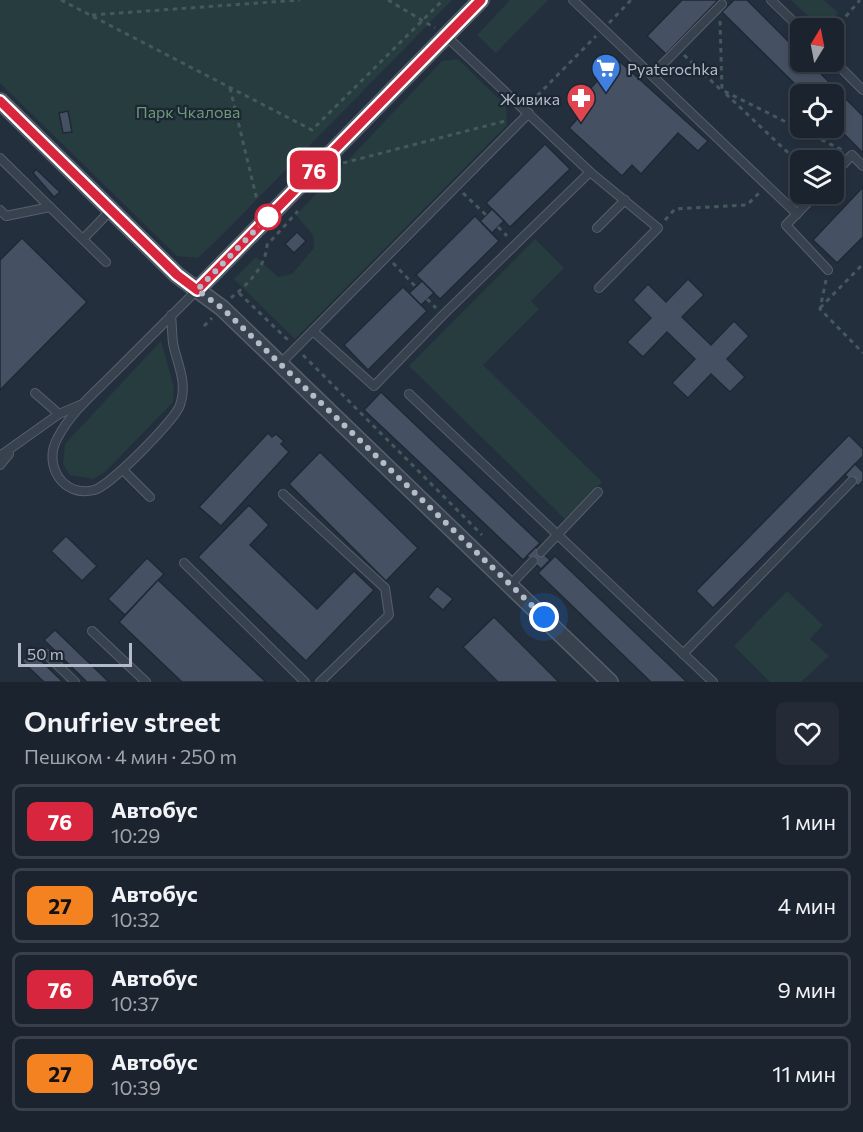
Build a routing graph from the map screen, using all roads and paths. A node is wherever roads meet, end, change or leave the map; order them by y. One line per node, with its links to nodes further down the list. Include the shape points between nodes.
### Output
1 (61, 0): 11 (path)
2 (300, 0): 11 (path)
3 (388, 0): 13 (path)
4 (443, 0): 13 (path)
5 (481, 0): 16 (street)
6 (573, 0): 15 (lane)
7 (631, 0): 15 (path)
8 (771, 0): 12 (lane)
9 (861, 0): 14 (path)
10 (721, 6): 17 (lane); 21 (path)
11 (90, 16): 20 (path)
12 (790, 18)
13 (423, 19): 16 (path); 20 (path, via 312,130)
14 (844, 19)
15 (603, 30): 19 (lane); 24 (path)
16 (446, 36): 24 (lane); 52 (street)
17 (678, 49): 19 (lane); 21 (path)
18 (844, 71): 22 (lane)
19 (653, 74): 32 (lane)
20 (230, 87): 34 (path)
21 (722, 90): 25 (path); 26 (path)
22 (863, 90)
23 (0, 101): 40 (street)
24 (527, 108): 28 (path, via 515,118); 31 (lane); 33 (lane)
25 (790, 155)
26 (852, 155): 29 (lane); 30 (lane)
27 (0, 158): 38 (lane)
28 (340, 163)
29 (844, 163)
30 (863, 166)
31 (590, 172): 35 (lane); 57 (lane, via 374,386)
32 (767, 185): 41 (lane); 44 (path, via 747,205 675,209)
33 (457, 187): 42 (path); 46 (lane)
34 (257, 200)
35 (625, 200): 43 (lane); 44 (lane)
36 (303, 204): 53 (path, via 267,245 267,259)
37 (806, 204): 41 (lane)
38 (50, 207): 39 (lane, via 6,216); 45 (lane)
39 (0, 210)
40 (111, 210): 45 (lane); 52 (street)
41 (797, 214): 49 (lane, via 786,225)
42 (486, 215)
43 (597, 228)
44 (661, 230): 51 (lane)
45 (83, 239): 47 (lane)
46 (387, 257): 50 (path); 57 (lane)
47 (106, 262)
48 (863, 264): 55 (path)
49 (828, 270): 55 (path)
50 (416, 287)
51 (599, 288)
52 (197, 290): 56 (lane); 60 (street, via 222,308)
53 (239, 293): 54 (path); 58 (path)
54 (234, 295)
55 (820, 309): 59 (path)
56 (171, 315): 63 (lane); 68 (lane, via 173,343 183,380 180,406)
57 (313, 331): 58 (lane)
58 (296, 348): 60 (lane); 74 (path)
59 (863, 353)
60 (280, 364): 78 (street)
61 (35, 393): 64 (lane)
62 (409, 394): 73 (lane)
63 (82, 405): 64 (lane); 68 (lane, via 55,441 54,472 75,490 93,491 106,486)
64 (58, 414): 65 (lane)
65 (13, 448): 66 (lane); 67 (lane)
66 (0, 454)
67 (0, 465)
68 (123, 470): 72 (lane)
69 (852, 481): 81 (lane)
70 (598, 492): 73 (lane)
71 (283, 494): 85 (lane, via 385,588 388,615)
72 (150, 497)
73 (557, 535): 75 (lane); 81 (lane)
74 (488, 541)
75 (541, 552)
76 (533, 561): 78 (lane)
77 (184, 563): 84 (lane)
78 (511, 584): 86 (street)
79 (92, 632): 83 (lane)
80 (46, 654): 82 (lane)
81 (683, 654): 87 (lane)
82 (75, 682)
83 (146, 682)
84 (305, 682)
85 (320, 682)
86 (610, 682)
87 (713, 682)

